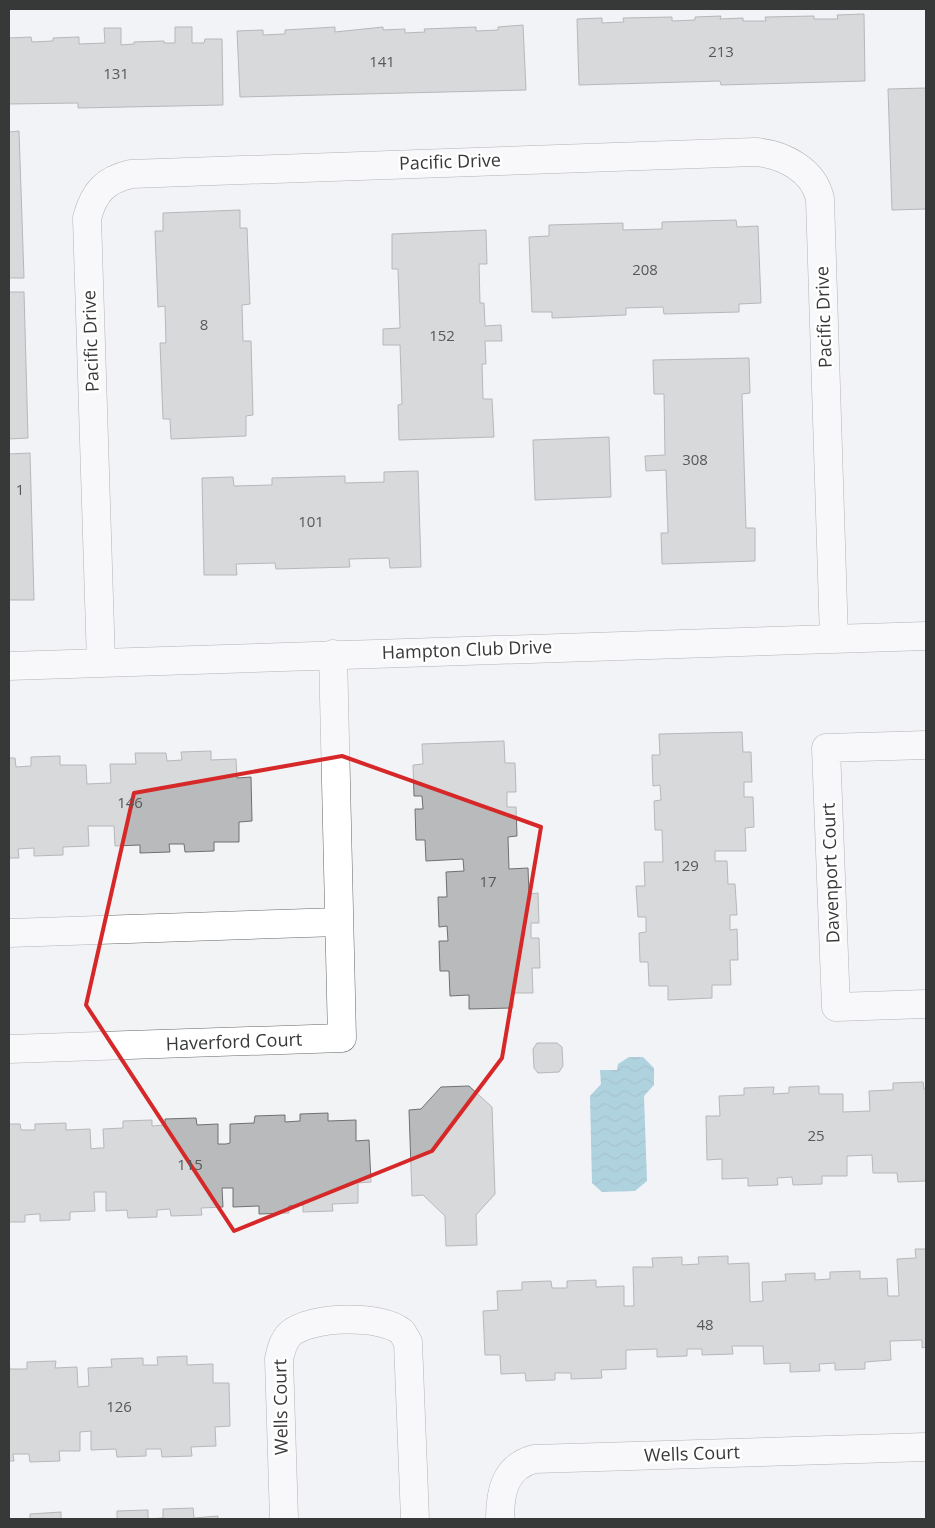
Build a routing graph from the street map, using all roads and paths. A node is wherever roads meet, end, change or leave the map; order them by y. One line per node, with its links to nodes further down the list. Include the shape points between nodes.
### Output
1 (926, 636): 2 (street, Hampton Club Drive)
2 (834, 638): 3 (street, Hampton Club Drive); 4 (street, Pacific Drive, via 820,198 812,178 805,171 775,155 745,152 131,174 105,183 96,192 86,218)
3 (333, 654): 4 (street, Hampton Club Drive); 7 (street, Haverford Court)
4 (101, 662): 5 (street, Hampton Club Drive)
5 (9, 666)
6 (926, 745): 9 (street, Davenport Court, via 826,748 836,1007)
7 (338, 922): 8 (street); 10 (street, Haverford Court, via 342,1038)
8 (9, 933)
9 (926, 1004)
10 (9, 1049)
11 (926, 1447): 14 (street, Wells Court, via 534,1459 514,1468 507,1478 500,1502)
12 (284, 1519): 13 (street, Wells Court, via 281,1350 290,1334 299,1328 332,1321 358,1320 392,1327 403,1333 408,1342)
13 (416, 1519)
14 (500, 1519)

